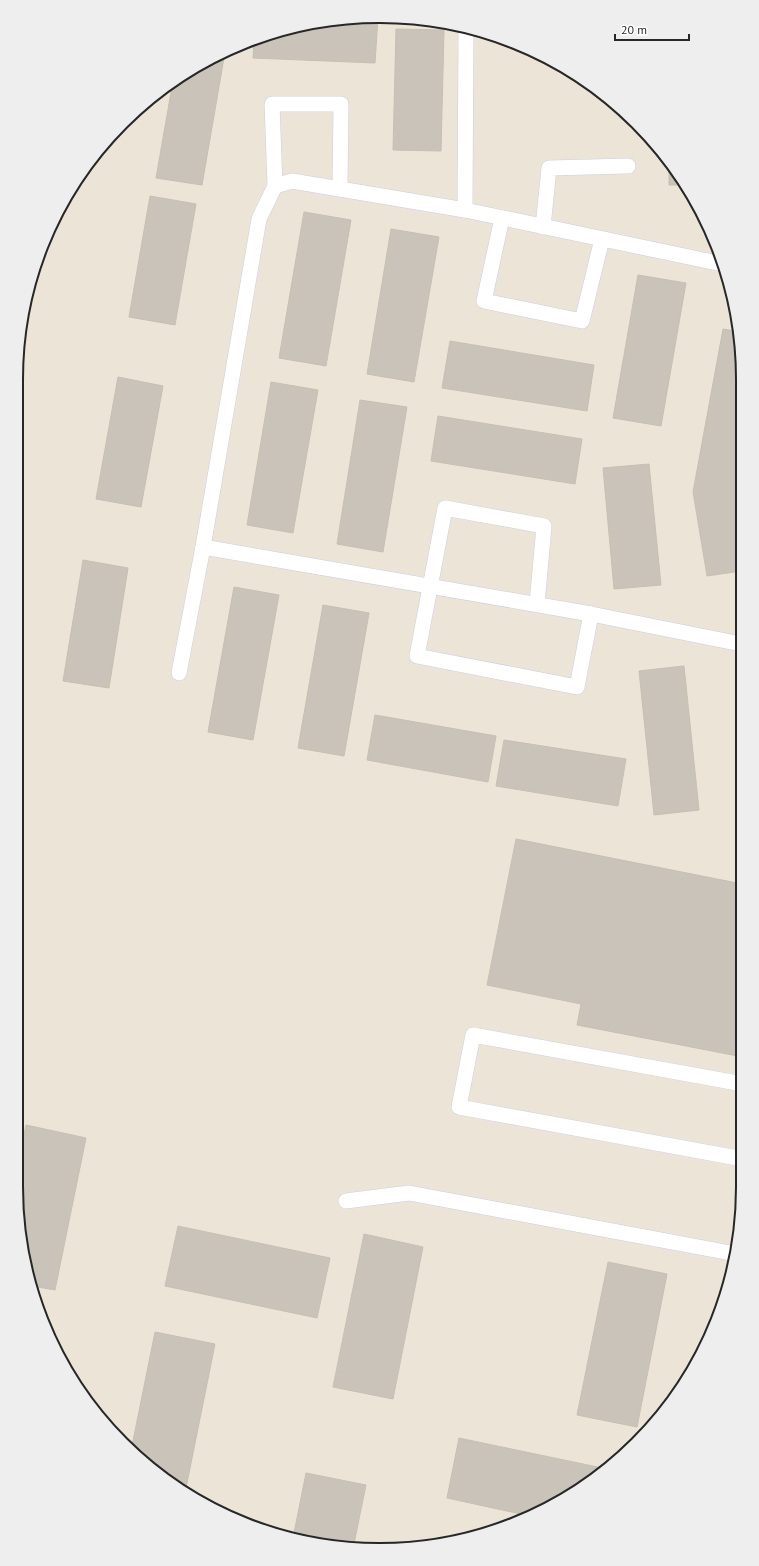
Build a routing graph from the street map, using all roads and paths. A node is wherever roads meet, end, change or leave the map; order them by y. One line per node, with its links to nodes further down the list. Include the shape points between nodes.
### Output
1 (466, 34): 5 (lane)
2 (628, 166): 7 (lane, via 549,168)
3 (275, 186): 4 (lane, via 292,181); 4 (lane, via 272,104 341,104); 10 (lane, via 259,219)
4 (340, 189): 5 (lane)
5 (465, 210): 6 (lane)
6 (502, 218): 7 (lane); 8 (lane, via 484,301 582,321)
7 (543, 227): 8 (lane)
8 (602, 239): 9 (lane)
9 (716, 263)
10 (203, 547): 11 (lane); 15 (lane)
11 (430, 587): 12 (lane); 12 (lane, via 445,508 544,526); 13 (lane, via 417,656 577,687)
12 (537, 604): 13 (lane)
13 (591, 614): 14 (lane)
14 (736, 643)
15 (179, 673)
16 (736, 1083): 17 (lane, via 473,1034 459,1107)
17 (736, 1158)
18 (346, 1201): 19 (lane, via 409,1193)
19 (730, 1253)

